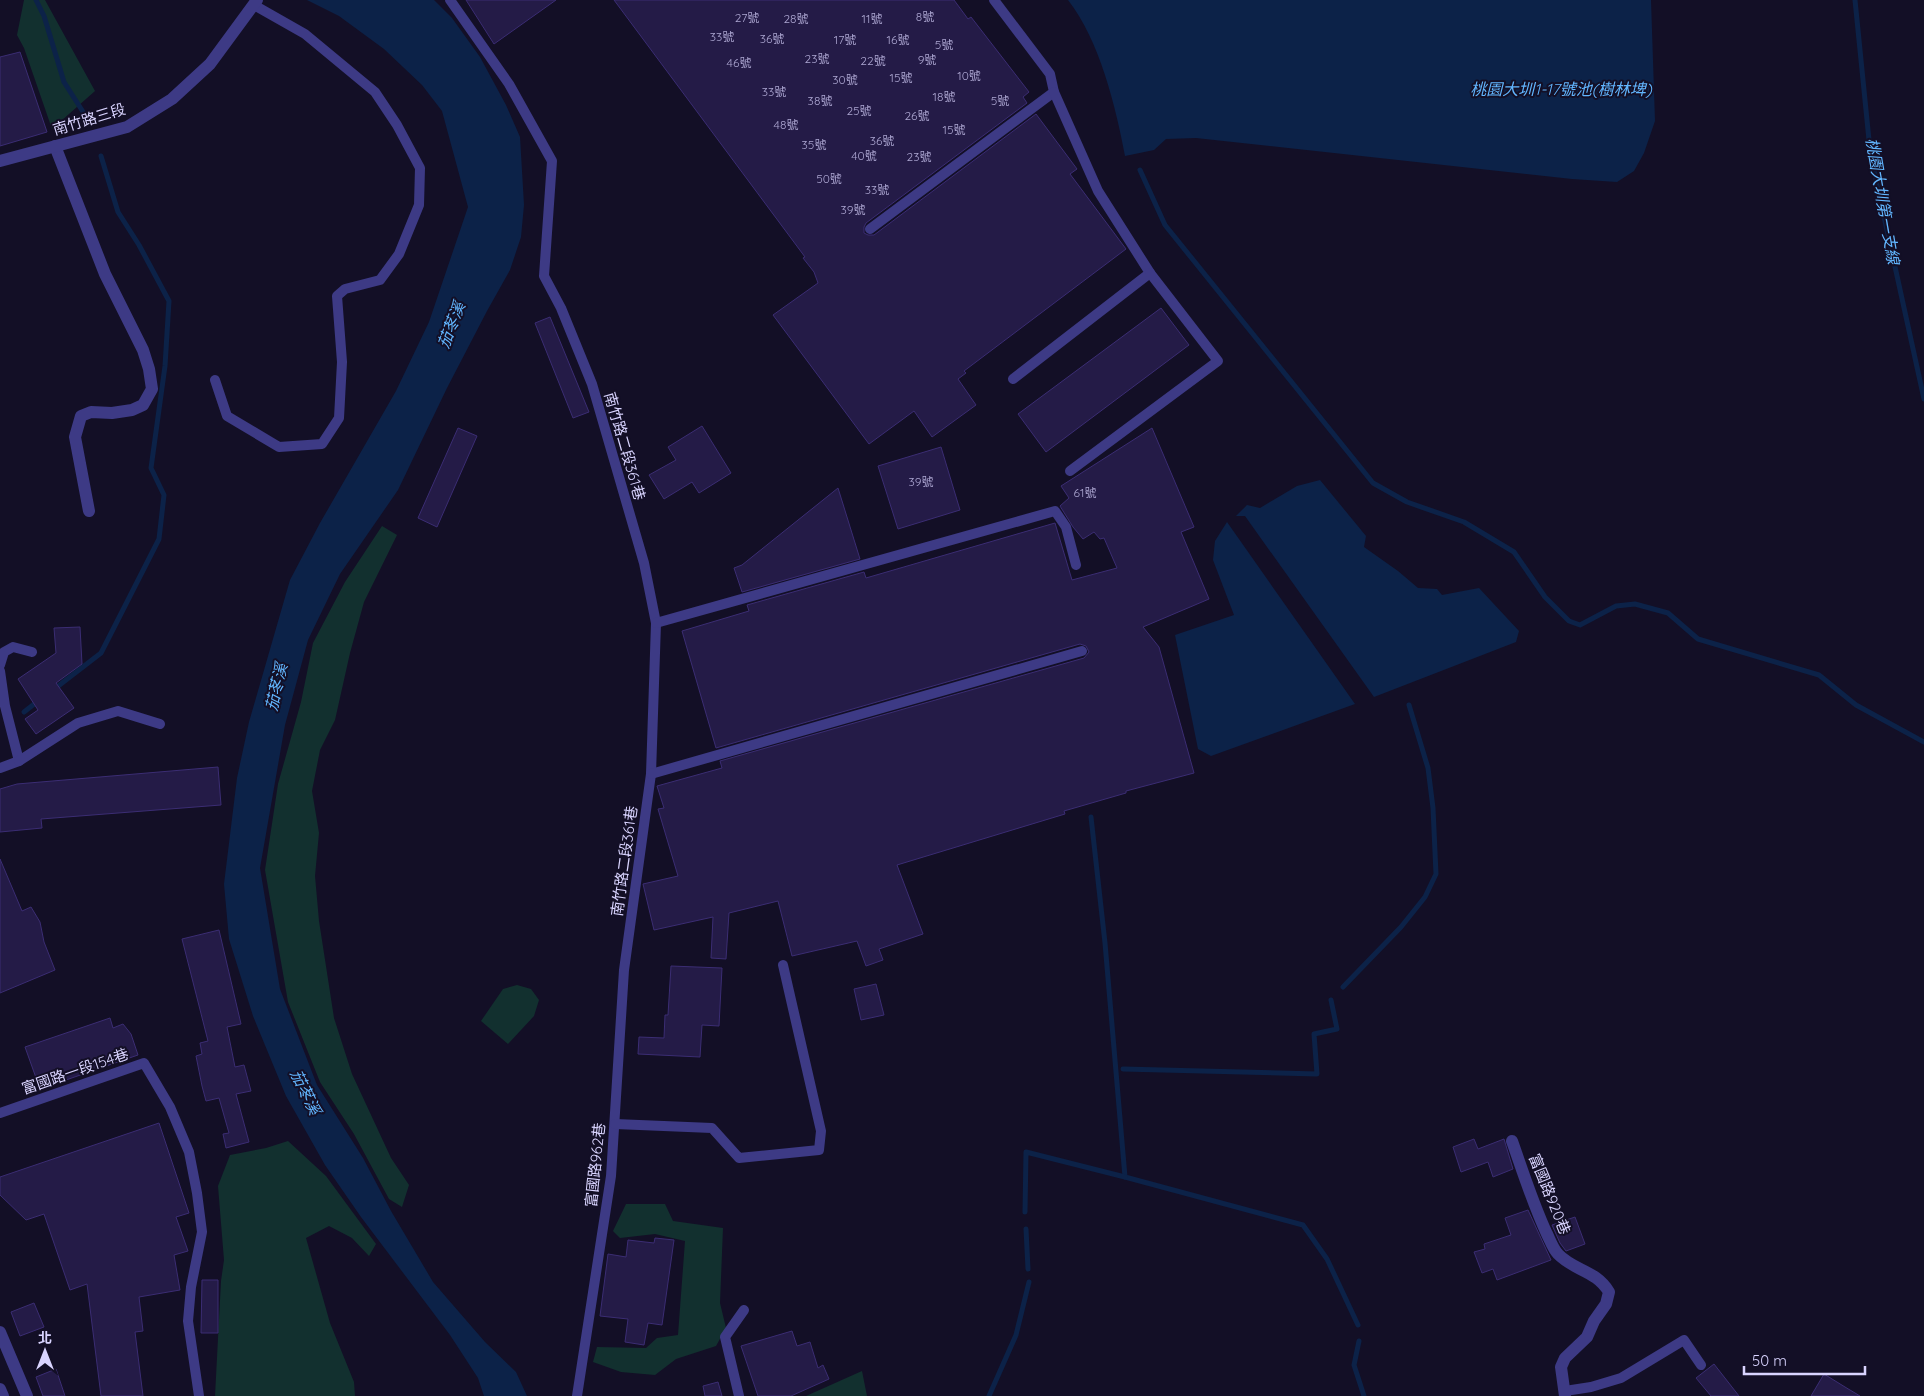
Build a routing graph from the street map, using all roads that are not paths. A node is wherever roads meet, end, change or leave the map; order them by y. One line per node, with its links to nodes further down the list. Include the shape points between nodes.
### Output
1 (450, 0): 14 (lane, 南竹路二段361巷, via 509,84 552,161 544,276 561,308 592,384 644,563)
2 (994, 0): 4 (lane, via 1050,74)
3 (255, 2): 5 (street, 南竹路三段, via 210,64 172,99 127,127); 10 (lane, via 305,34 375,92 420,168 419,206 399,254 380,280 345,289 338,296 342,362 339,418 322,444 279,447 227,416)
4 (1054, 92): 7 (lane); 8 (lane, via 1098,191)
5 (55, 146): 6 (street, 南竹路三段); 12 (street, via 105,274 143,350 150,369 152,389 143,405 132,410 91,412 81,416 75,437)
6 (0, 161)
7 (870, 229)
8 (1150, 273): 9 (lane); 11 (lane, via 1218,361)
9 (1013, 379)
10 (215, 380)
11 (1070, 471)
12 (89, 511)
13 (1076, 565): 14 (lane, via 1066,527 1054,512)
14 (656, 623): 22 (lane, 南竹路二段361巷)
15 (1082, 651): 22 (lane)
16 (32, 652): 17 (lane, via 13,648 4,652)
17 (0, 665)
18 (0, 671): 20 (lane)
19 (160, 724): 20 (lane, via 118,711 78,723)
20 (18, 761): 21 (lane)
21 (0, 768)
22 (651, 774): 23 (lane, 南竹路二段361巷)
23 (629, 935): 26 (lane, 富國路962巷)
24 (783, 965): 26 (lane, via 821,1131 819,1150 739,1158 712,1128)
25 (0, 1114): 35 (lane, 富國路一段154巷, via 144,1063 170,1107 189,1152 197,1193 202,1232 188,1321)
26 (615, 1124): 36 (lane, 富國路962巷, via 611,1176)
27 (1512, 1141): 32 (street, 富國路920巷, via 1557,1254 1603,1282 1609,1292 1587,1338 1565,1358 1561,1367)
28 (744, 1310): 37 (lane, via 725,1337)
29 (0, 1332): 34 (street)
30 (1701, 1365): 32 (lane, via 1684,1340 1621,1378)
31 (0, 1389): 33 (street)
32 (1565, 1394)
33 (3, 1396)
34 (28, 1396)
35 (199, 1396)
36 (577, 1396)
37 (739, 1396)

